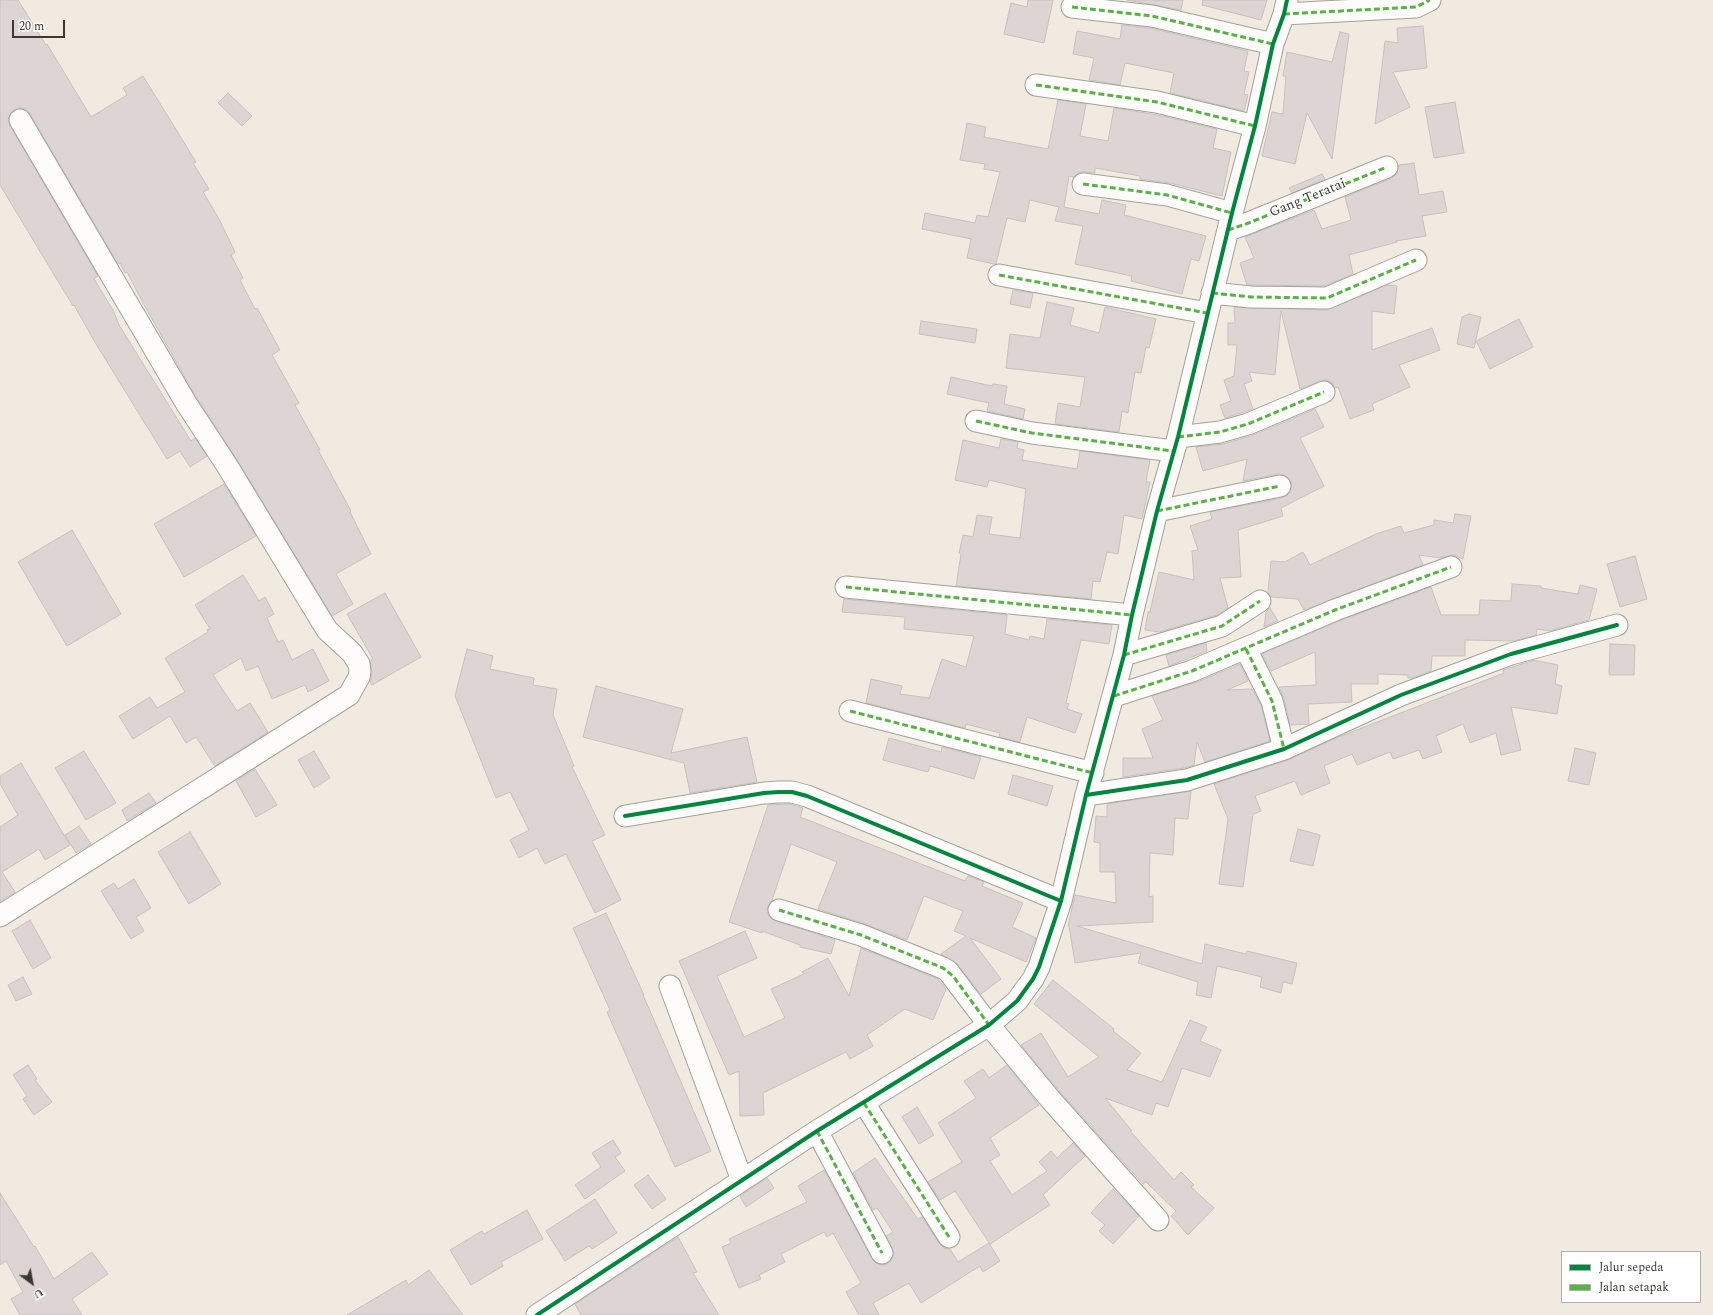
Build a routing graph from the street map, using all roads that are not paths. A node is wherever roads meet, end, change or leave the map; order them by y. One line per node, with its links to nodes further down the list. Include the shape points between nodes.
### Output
1 (1430, 0): 3 (street, via 1416,7)
2 (1072, 7): 4 (street, via 1152,16)
3 (1286, 7): 4 (street)
4 (1273, 44): 7 (street)
5 (1036, 85): 7 (street, via 1157,102)
6 (20, 120): 35 (street, via 186,403 327,630 352,653 360,671 349,695)
7 (1256, 126): 10 (street)
8 (1387, 167): 10 (street, Gang Teratai, via 1246,224)
9 (1083, 184): 10 (street, via 1167,195)
10 (1230, 222): 13 (street)
11 (1416, 260): 13 (street, via 1326,298 1250,297)
12 (999, 275): 14 (street)
13 (1212, 293): 14 (street)
14 (1207, 313): 17 (street)
15 (1324, 392): 17 (street, via 1248,424)
16 (976, 421): 17 (street, via 1032,433)
17 (1175, 444): 19 (street)
18 (1280, 486): 19 (street)
19 (1158, 511): 23 (street)
20 (1451, 567): 25 (street, via 1335,610)
21 (846, 587): 23 (street)
22 (1260, 601): 26 (street, via 1222,626)
23 (1132, 615): 26 (street)
24 (1617, 625): 29 (street, via 1504,656 1401,694)
25 (1246, 648): 27 (street, via 1192,671); 29 (street, via 1272,701)
26 (1124, 655): 27 (street)
27 (1114, 696): 30 (street)
28 (850, 711): 30 (street)
29 (1284, 749): 31 (street, via 1187,780)
30 (1093, 773): 31 (street)
31 (1086, 795): 33 (street)
32 (625, 816): 33 (street, via 764,793 792,792)
33 (1061, 900): 37 (street, via 1033,979 1017,1001)
34 (779, 910): 37 (street, via 861,935 943,968 953,976)
35 (0, 916)
36 (670, 986): 40 (street)
37 (989, 1025): 38 (street); 41 (street, via 1051,1100)
38 (864, 1103): 39 (street); 42 (street)
39 (817, 1131): 40 (street); 43 (street)
40 (742, 1180): 44 (street)
41 (1158, 1220)
42 (949, 1237)
43 (882, 1253)
44 (544, 1313)

